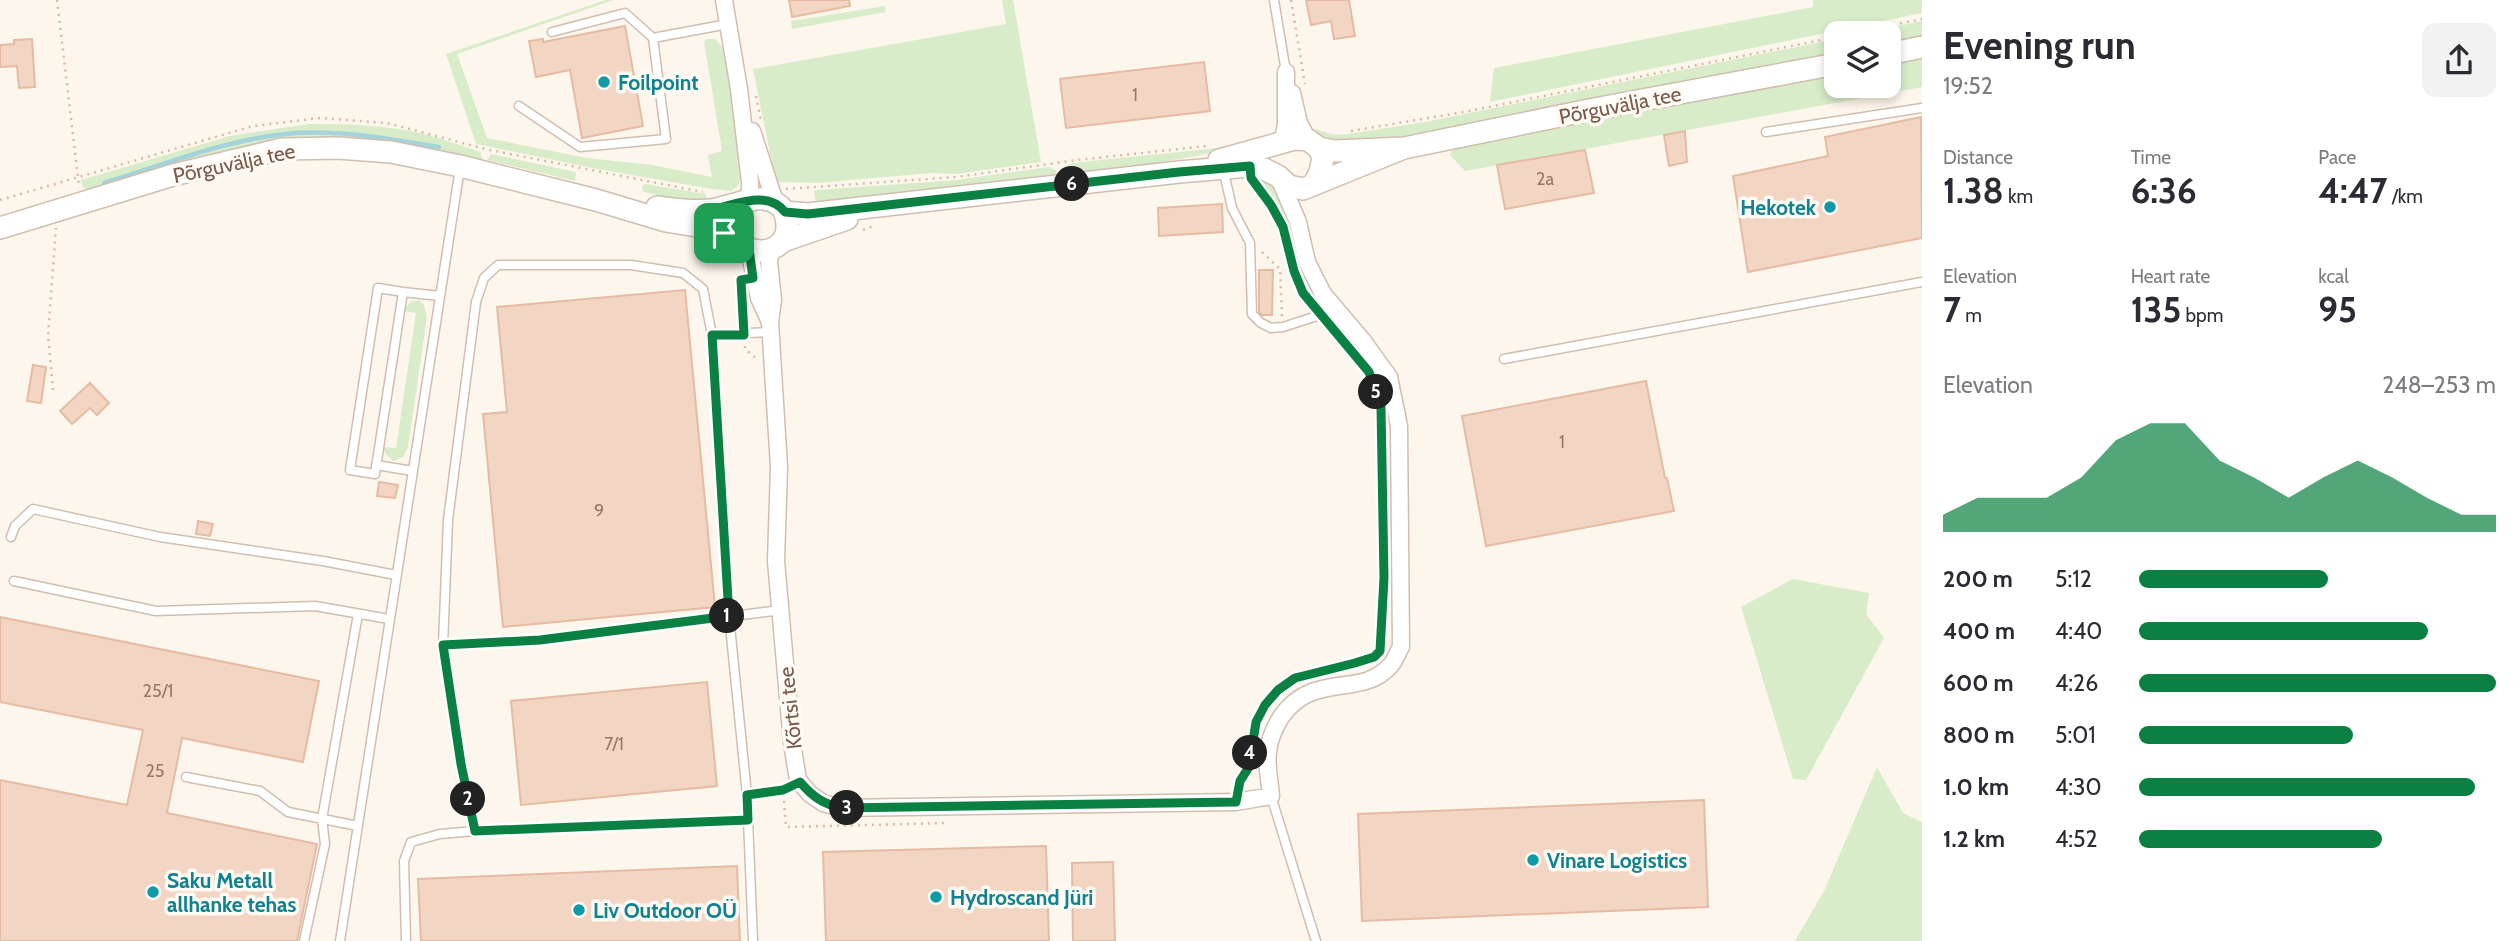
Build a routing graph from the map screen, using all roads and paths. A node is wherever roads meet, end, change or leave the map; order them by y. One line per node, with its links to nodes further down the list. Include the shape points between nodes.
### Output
1 (57, 0): 30 (path)
2 (724, 0): 7 (street)
3 (1274, 0): 13 (lane)
4 (1291, 0): 14 (path)
5 (1922, 19): 6 (path)
6 (1901, 23)
7 (728, 24): 9 (lane); 15 (street)
8 (552, 32): 9 (lane, via 625,13)
9 (653, 38): 16 (lane, via 666,139 580,147)
10 (1922, 47): 11 (street)
11 (1901, 51)
12 (1824, 66): 21 (street, Põrguvälja tee)
13 (1286, 72): 19 (street); 20 (street, via 1299,123)
14 (1306, 86)
15 (739, 89): 29 (street, via 750,182); 31 (street)
16 (519, 106)
17 (1922, 108): 18 (lane)
18 (1766, 132)
19 (1282, 144): 20 (street, via 1295,139); 25 (street); 26 (street, via 1276,154)
20 (1314, 144): 21 (street, Põrguvälja tee, via 1335,151); 27 (street, via 1323,158)
21 (1404, 149): 27 (street, Põrguvälja tee)
22 (460, 166): 28 (street, Põrguvälja tee); 30 (street, Põrguvälja tee, via 390,152 282,149 173,175); 44 (lane)
23 (1250, 166): 24 (street); 26 (street); 34 (path, via 1251,178)
24 (1223, 168): 25 (street); 38 (lane, via 1232,208)
25 (1179, 172): 33 (street)
26 (1278, 176): 27 (street, via 1289,186 1303,189); 34 (street)
27 (1314, 184): 34 (street)
28 (596, 200): 29 (street, Põrguvälja tee, via 710,210); 37 (street, Põrguvälja tee, via 666,221 709,228)
29 (744, 203): 31 (street, via 765,199); 37 (street, via 733,226)
30 (80, 204): 32 (street, Põrguvälja tee)
31 (780, 207): 33 (street, via 808,214); 39 (street, via 787,227)
32 (58, 210): 35 (street, Põrguvälja tee); 52 (path, via 48,335)
33 (887, 214): 36 (path); 39 (street)
34 (1290, 225): 45 (street)
35 (0, 228)
36 (859, 231)
37 (742, 243): 39 (street, via 758,253); 40 (street, Kõrtsi tee)
38 (1250, 243): 47 (path, via 1280,269); 47 (lane, via 1252,314 1271,328)
39 (777, 246): 46 (street, Kõrtsi tee, via 769,262)
40 (753, 278): 46 (street, Kõrtsi tee); 49 (path, via 741,280)
41 (1298, 282): 45 (path, via 1303,293)
42 (1922, 282): 51 (lane)
43 (403, 292): 44 (lane); 54 (lane); 54 (lane, via 378,288 350,470 375,474)
44 (440, 296): 55 (lane)
45 (1325, 309): 47 (lane); 70 (street, via 1363,341 1389,377 1399,426 1401,647 1390,666 1378,675 1311,690 1290,705 1275,726 1268,752)
46 (771, 327): 49 (lane); 61 (street, Kõrtsi tee)
47 (1283, 327)
48 (712, 335): 49 (lane); 63 (lane); 65 (lane, via 703,289 683,273 631,265 498,265 484,278 476,302 448,520)
49 (744, 335): 50 (path, via 745,349)
50 (757, 359)
51 (1504, 359)
52 (53, 390)
53 (1381, 420): 56 (path)
54 (376, 465): 55 (lane)
55 (413, 471): 59 (lane)
56 (1383, 472)
57 (1383, 525): 71 (path, via 1380,651 1374,657 1295,678 1278,690 1256,722 1249,767 1240,781)
58 (11, 537): 59 (lane, via 15,526 33,509 160,537)
59 (396, 575): 64 (lane)
60 (14, 581): 62 (lane, via 156,611 315,606)
61 (781, 610): 63 (lane); 67 (street, Kõrtsi tee, via 792,743)
62 (358, 614): 64 (lane); 72 (lane)
63 (729, 616): 65 (lane, via 540,640); 69 (lane)
64 (389, 619): 75 (lane)
65 (443, 645): 76 (lane)
66 (186, 777): 72 (lane, via 260,791 288,812)
67 (800, 782): 68 (lane); 71 (street, via 823,803 842,808)
68 (783, 790): 69 (lane); 74 (path, via 786,827)
69 (747, 795): 73 (lane)
70 (1271, 796): 71 (street); 81 (lane)
71 (1236, 802)
72 (322, 819): 75 (lane); 77 (lane, via 325,844)
73 (748, 820): 76 (lane); 80 (lane)
74 (955, 823)
75 (358, 826): 78 (lane)
76 (475, 831): 79 (lane, via 411,842 404,862)
77 (304, 941)
78 (341, 941)
79 (406, 941)
80 (753, 941)
81 (1316, 941)

